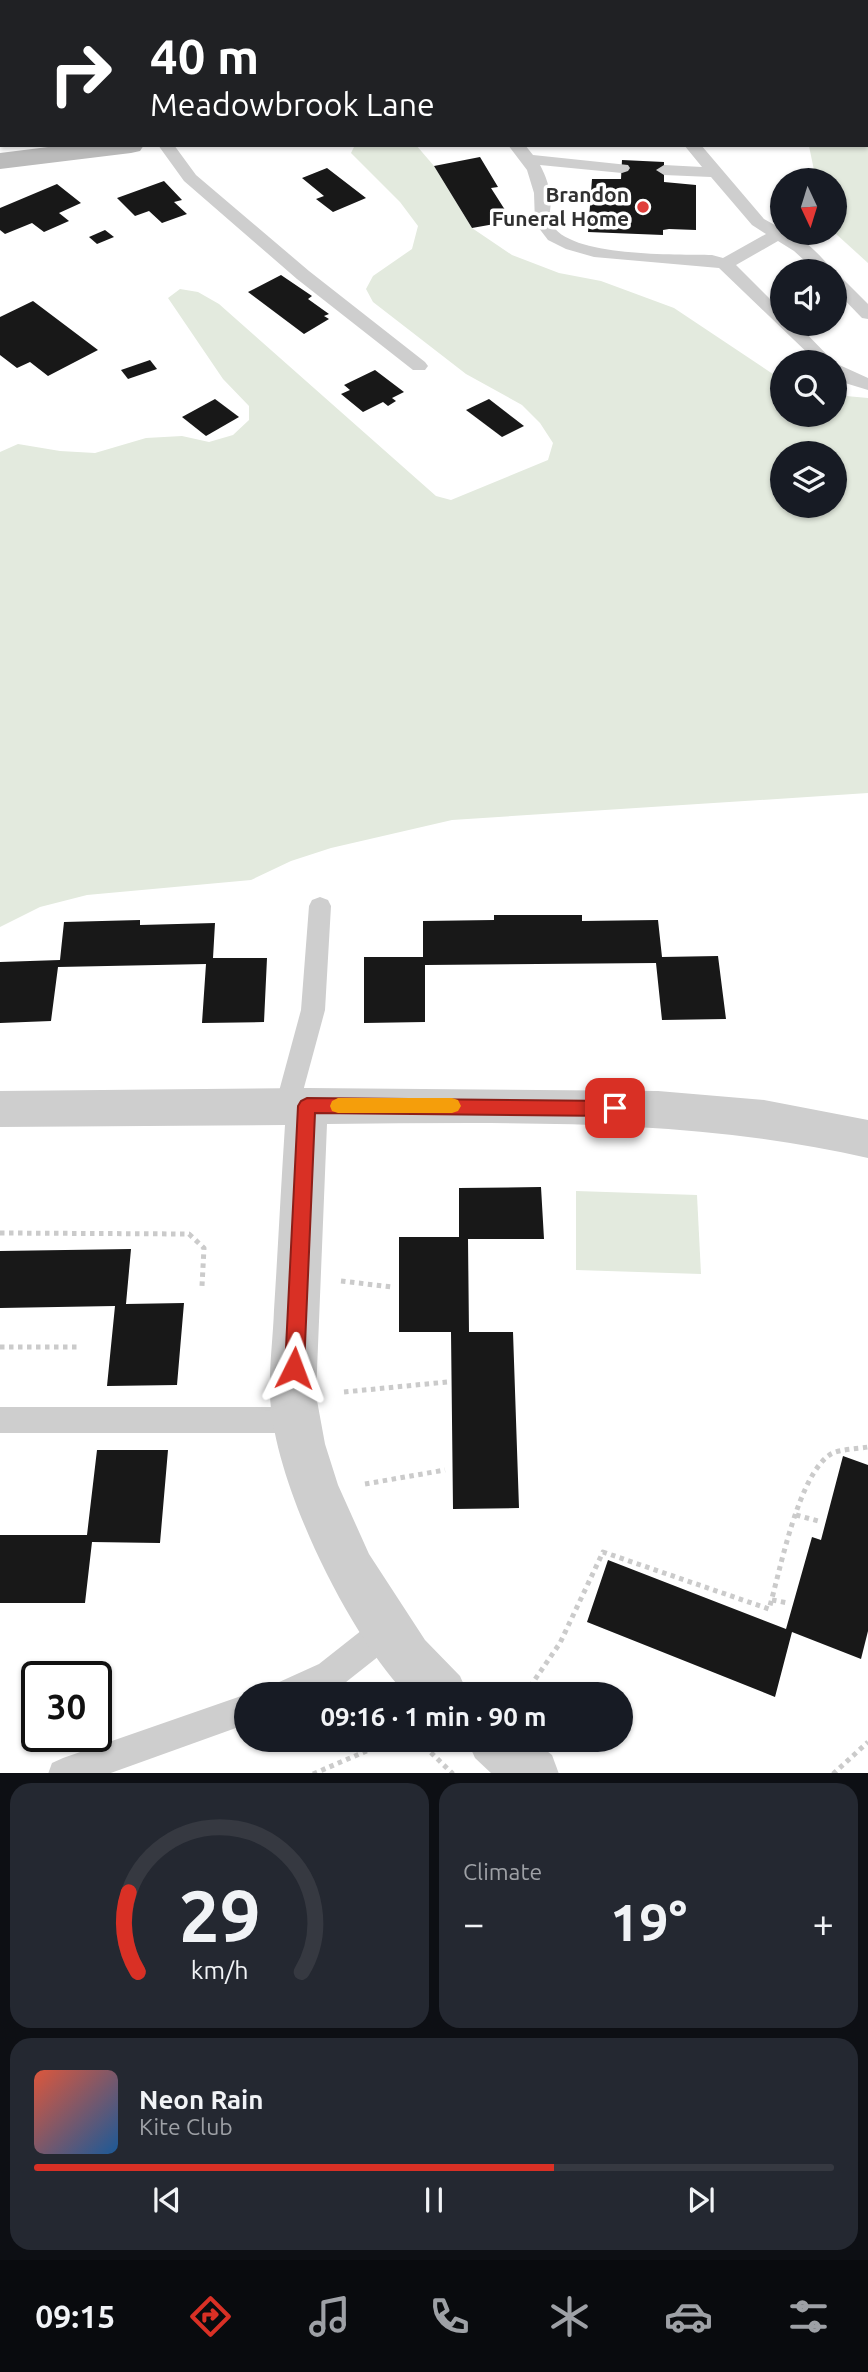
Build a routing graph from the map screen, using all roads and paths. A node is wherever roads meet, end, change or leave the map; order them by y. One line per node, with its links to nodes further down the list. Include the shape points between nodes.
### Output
1 (114, 147): 6 (main road)
2 (167, 147): 20 (lane, via 190,178)
3 (518, 147): 5 (lane)
4 (694, 147): 9 (lane)
5 (530, 159): 7 (lane); 14 (lane, via 539,178 543,223 571,246 619,257)
6 (0, 160)
7 (622, 168)
8 (664, 170): 9 (lane)
9 (716, 172): 10 (lane, via 758,222)
10 (770, 229)
11 (770, 239): 14 (lane)
12 (797, 245): 13 (lane)
13 (812, 259)
14 (725, 264): 16 (lane)
15 (847, 293): 17 (lane)
16 (770, 308)
17 (868, 314)
18 (800, 336): 19 (lane)
19 (814, 350)
20 (419, 366)
21 (847, 377): 22 (lane)
22 (868, 384)
23 (320, 906): 24 (lane, via 313,1010)
24 (297, 1106): 25 (street); 26 (street, via 695,1110 787,1120); 36 (street)
25 (0, 1109)
26 (868, 1139)
27 (0, 1233): 29 (path, via 189,1234 204,1248)
28 (341, 1281): 30 (path)
29 (202, 1286)
30 (392, 1287)
31 (0, 1347): 32 (path)
32 (80, 1347)
33 (447, 1382): 34 (path)
34 (344, 1392)
35 (0, 1420): 36 (lane)
36 (296, 1420): 44 (street, via 335,1537)
37 (868, 1447): 40 (path, via 832,1453 814,1469)
38 (445, 1470): 39 (path)
39 (366, 1484)
40 (796, 1515): 41 (path); 42 (path)
41 (822, 1522)
42 (772, 1600): 43 (path); 47 (path, via 769,1609 603,1552 560,1643)
43 (788, 1603)
44 (387, 1630): 45 (lane); 46 (street)
45 (315, 1682)
46 (430, 1682)
47 (533, 1682)
48 (234, 1713): 53 (lane)
49 (868, 1742): 57 (path)
50 (363, 1752): 54 (path)
51 (431, 1752): 55 (path)
52 (508, 1752): 56 (street)
53 (62, 1773)
54 (313, 1773)
55 (453, 1773)
56 (533, 1773)
57 (833, 1773)

